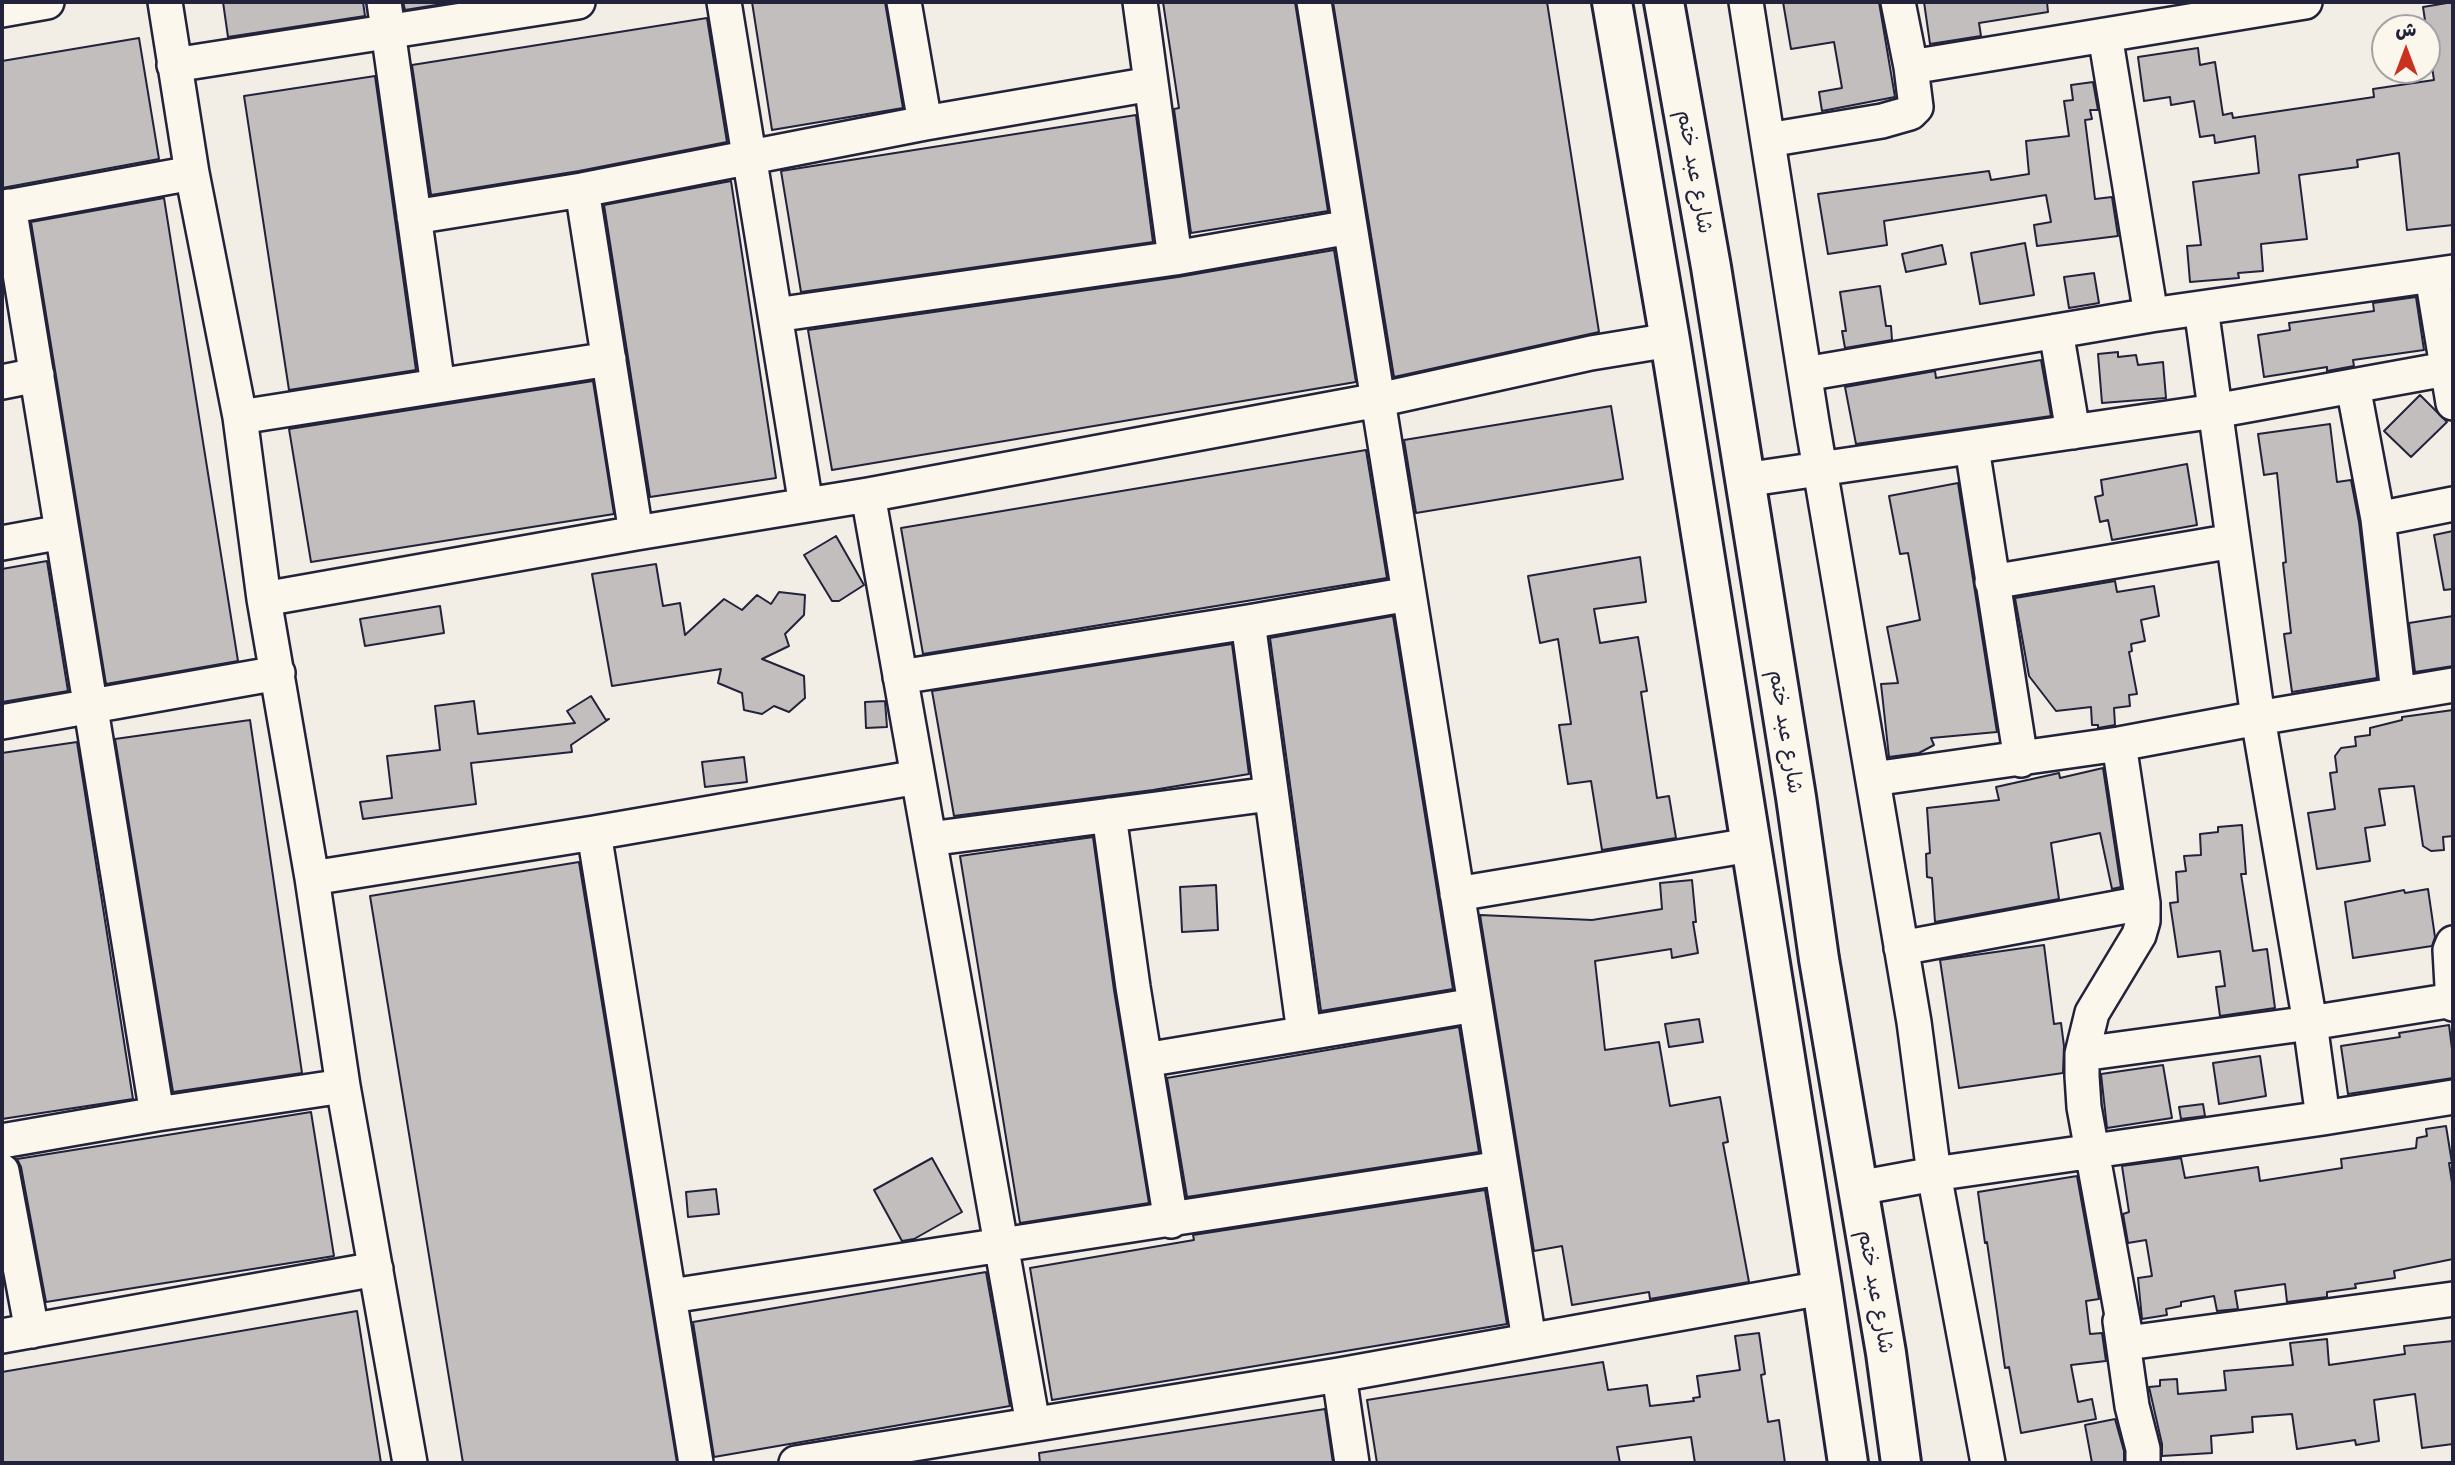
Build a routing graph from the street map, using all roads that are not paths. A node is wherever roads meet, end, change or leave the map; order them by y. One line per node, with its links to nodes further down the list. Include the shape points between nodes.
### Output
1 (47, 2): 13 (street)
2 (165, 2): 16 (street)
3 (578, 2): 14 (street)
4 (724, 2): 21 (street)
5 (904, 2): 19 (street)
6 (1140, 2): 18 (street)
7 (1314, 2): 26 (street)
8 (1612, 2): 33 (main road)
9 (1664, 2): 48 (main road, شارع عبد ختم)
10 (1746, 2): 20 (street)
11 (1898, 2): 17 (street)
12 (2305, 2): 15 (street)
13 (2, 10)
14 (386, 17): 16 (street); 25 (street)
15 (2105, 35): 17 (street); 31 (street)
16 (174, 65): 22 (street)
17 (1911, 67): 20 (street, via 1916,107 1910,113)
18 (1151, 84): 19 (street); 27 (street)
19 (925, 123): 21 (street)
20 (1768, 140): 36 (street)
21 (749, 156): 23 (street); 30 (street)
22 (192, 173): 24 (street); 44 (street)
23 (582, 190): 25 (street); 34 (street)
24 (5, 207): 37 (street)
25 (414, 217): 39 (street)
26 (1350, 227): 27 (street); 41 (street)
27 (1175, 258): 30 (street)
28 (2442, 274): 29 (street); 35 (street)
29 (2201, 308): 31 (street); 43 (street)
30 (775, 316): 51 (street)
31 (2151, 316): 32 (street)
32 (2056, 331): 36 (street); 45 (street)
33 (1670, 340): 41 (street); 76 (main road)
34 (609, 359): 39 (street); 54 (street)
35 (2446, 369): 40 (street); 42 (street)
36 (1805, 374): 47 (street)
37 (37, 375): 38 (street); 53 (street)
38 (2, 382)
39 (438, 386): 44 (street)
40 (2353, 386): 43 (street); 52 (street)
41 (1378, 400): 49 (street); 58 (street)
42 (2453, 403)
43 (2215, 411): 45 (street); 55 (street)
44 (240, 417): 59 (street)
45 (2073, 432): 46 (street)
46 (1972, 448): 47 (street); 57 (street)
47 (1821, 469): 48 (street); 71 (street)
48 (1744, 480): 97 (main road, شارع عبد ختم)
49 (868, 495): 51 (street); 62 (street)
50 (2453, 504): 52 (street)
51 (806, 505): 54 (street)
52 (2378, 519): 64 (street)
53 (62, 532): 56 (street); 65 (street)
54 (636, 533): 59 (street)
55 (2233, 541): 57 (street); 66 (street)
56 (2, 543)
57 (1992, 582): 69 (street)
58 (1409, 594): 60 (street); 78 (street)
59 (264, 599): 61 (street)
60 (1248, 622): 62 (street); 72 (street)
61 (278, 673): 65 (street); 77 (street)
62 (900, 677): 70 (street)
63 (2453, 685): 64 (street)
64 (2398, 693): 66 (street)
65 (90, 707): 67 (street); 90 (street)
66 (2258, 718): 68 (street); 84 (street)
67 (2, 722)
68 (2119, 744): 69 (street); 79 (street)
69 (2021, 760): 71 (street)
70 (918, 777): 74 (street); 75 (street)
71 (1873, 779): 81 (street)
72 (1270, 794): 73 (street); 85 (street)
73 (1109, 816): 75 (street); 87 (street)
74 (594, 833): 77 (street); 103 (street)
75 (929, 839): 99 (street)
76 (1750, 845): 78 (street); 102 (main road)
77 (312, 878): 88 (street)
78 (1457, 894): 83 (street)
79 (2143, 903): 81 (street); 86 (street, via 2138,934 2092,1013)
80 (2453, 943): 82 (street)
81 (1901, 947): 96 (street)
82 (2453, 1001): 84 (street)
83 (1475, 1005): 85 (street); 94 (street)
84 (2310, 1023): 86 (street); 91 (street)
85 (1304, 1033): 87 (street)
86 (2082, 1054): 93 (street, via 2084,1107)
87 (1145, 1060): 98 (street)
88 (343, 1086): 90 (street); 100 (street)
89 (2453, 1097): 91 (street)
90 (157, 1114): 92 (street)
91 (2323, 1118): 93 (street)
92 (2, 1141)
93 (2093, 1152): 96 (street); 101 (street)
94 (1501, 1168): 98 (street); 106 (street)
95 (2, 1171): 105 (street)
96 (1934, 1174): 97 (street); 116 (street)
97 (1858, 1188): 115 (main road, شارع عبد ختم)
98 (1171, 1221): 99 (street)
99 (1002, 1247): 103 (street); 108 (street)
100 (376, 1269): 105 (street); 110 (street)
101 (2113, 1275): 104 (street, via 2127,1343); 117 (street)
102 (1822, 1288): 106 (street); 114 (main road)
103 (671, 1296): 111 (street)
104 (2453, 1299)
105 (17, 1334)
106 (1529, 1340): 107 (street)
107 (1339, 1375): 108 (street); 113 (street)
108 (1033, 1424): 109 (street)
109 (886, 1456): 112 (street)
110 (410, 1463)
111 (696, 1463)
112 (796, 1463)
113 (1352, 1463)
114 (1848, 1463)
115 (1901, 1463)
116 (1988, 1463)
117 (2143, 1463)

